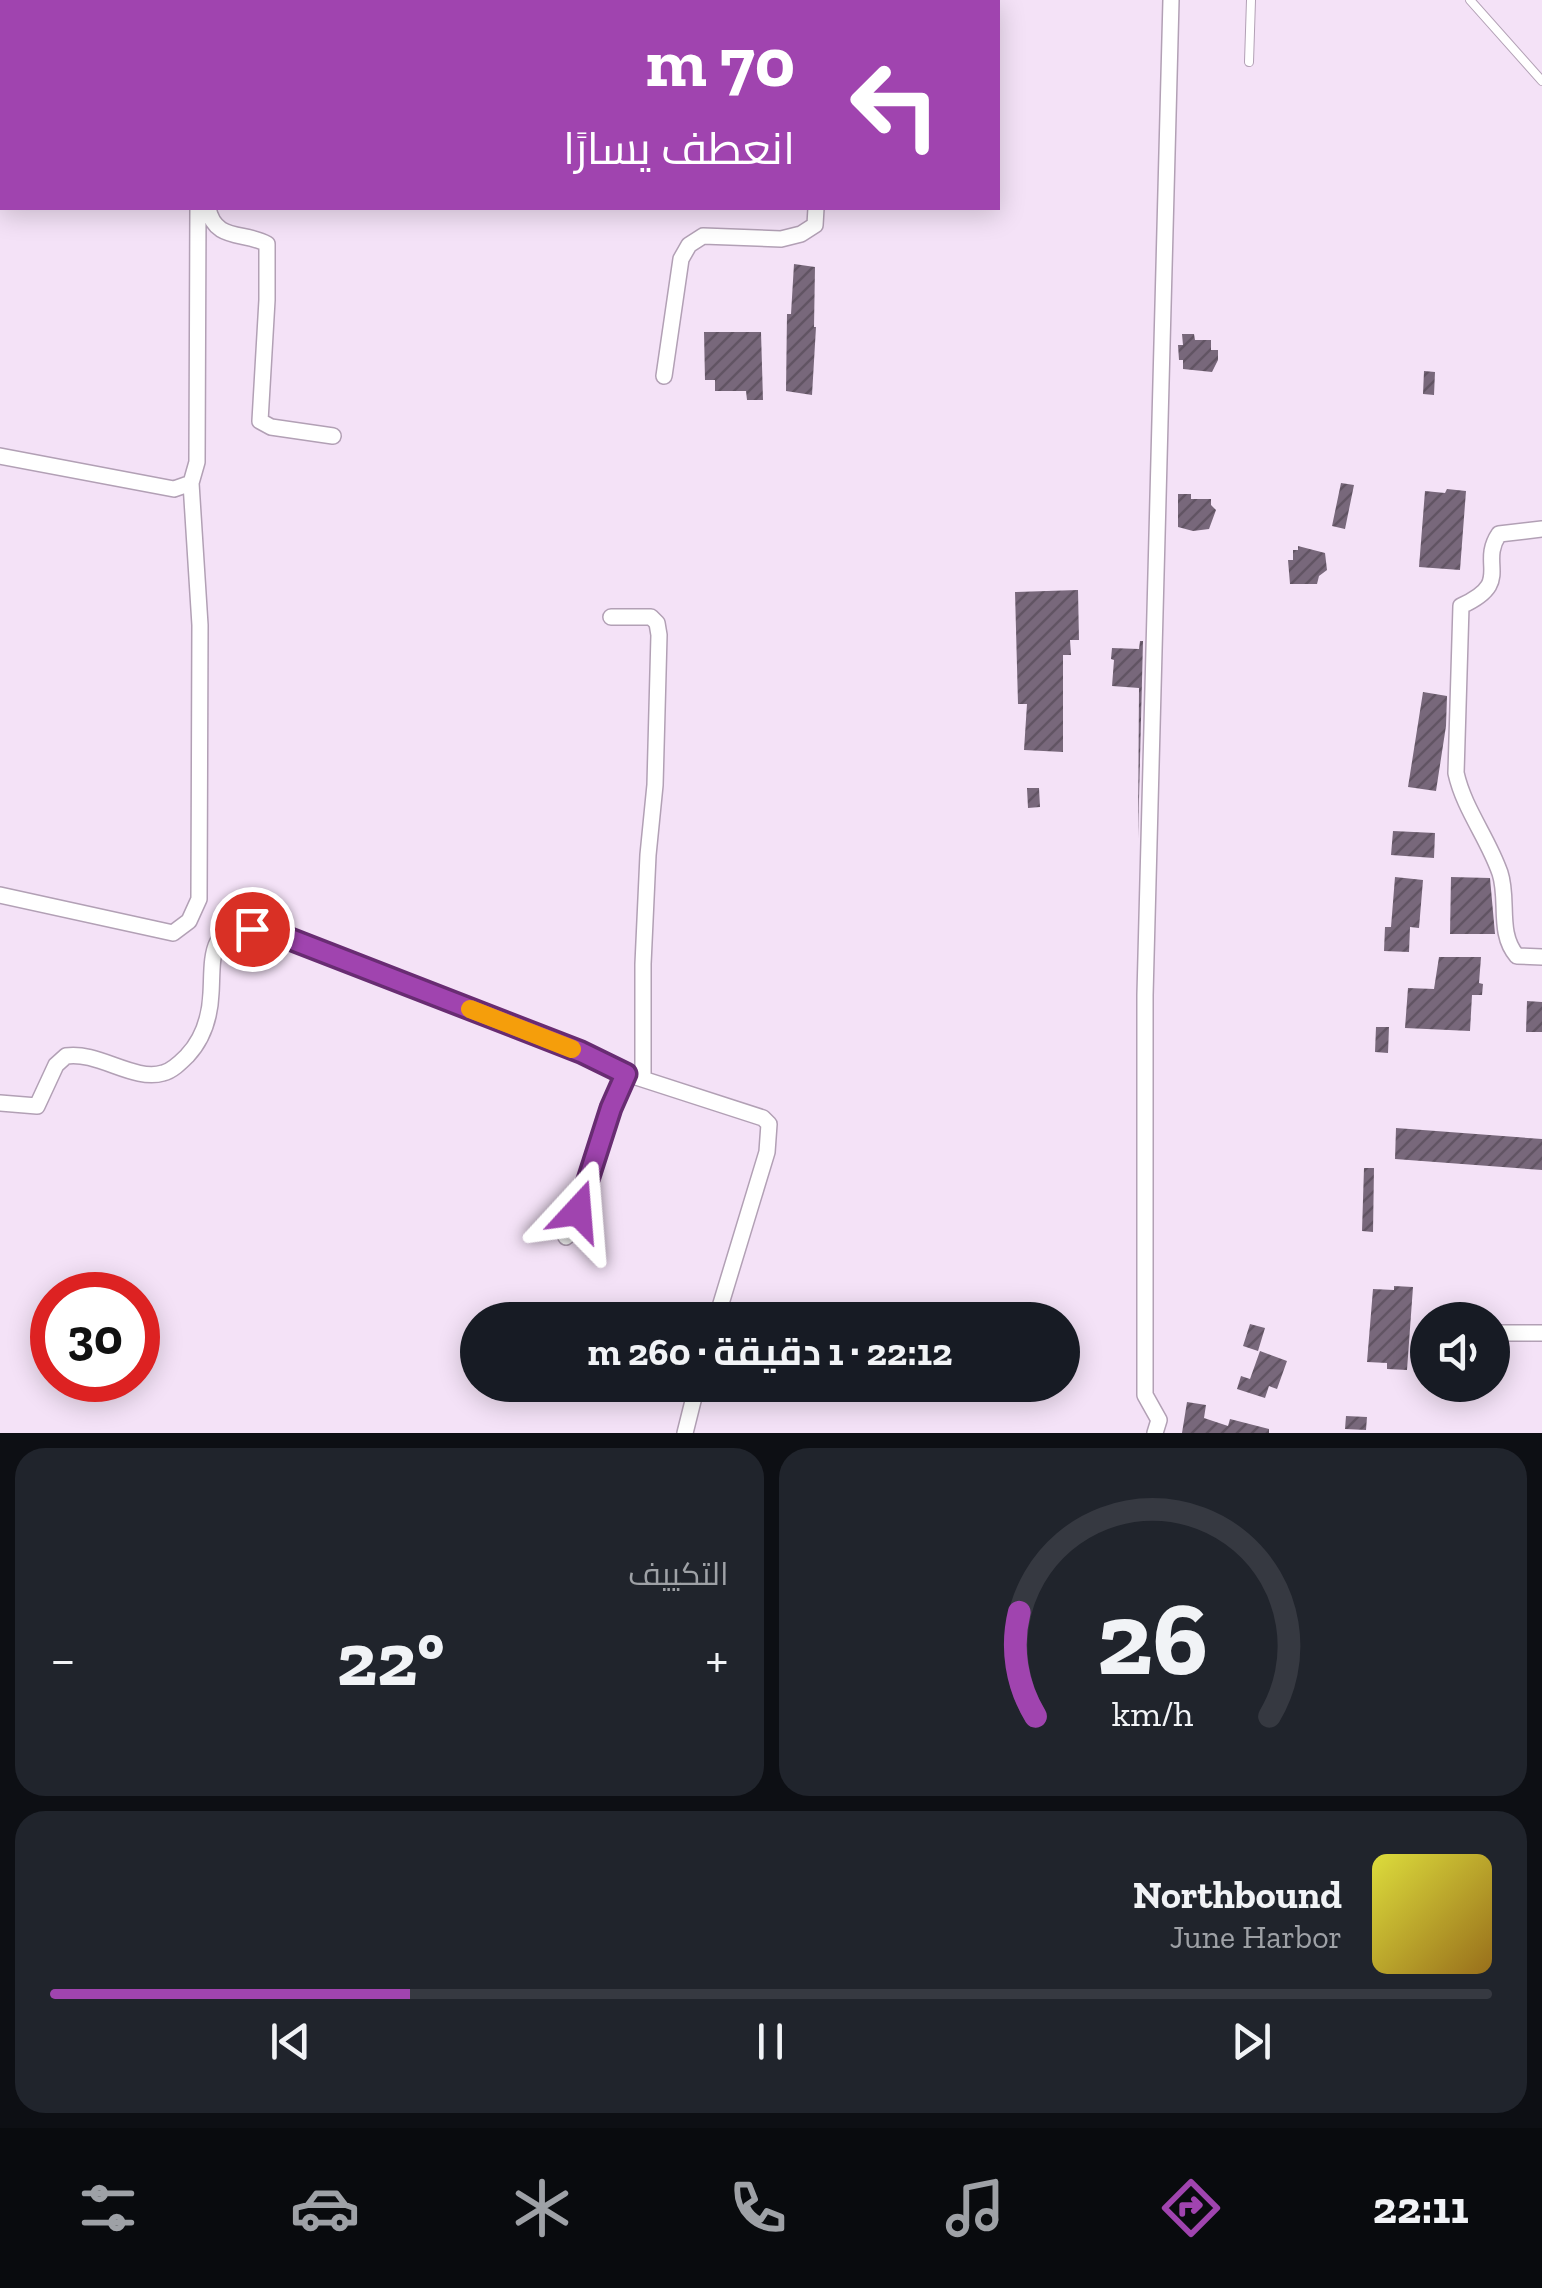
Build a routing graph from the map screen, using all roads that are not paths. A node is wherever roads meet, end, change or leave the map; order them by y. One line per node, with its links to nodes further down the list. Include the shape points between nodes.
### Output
1 (1170, 0): 25 (street, via 1145,995 1146,1395 1158,1420)
2 (1251, 0): 4 (lane)
3 (1470, 0): 5 (lane)
4 (1248, 62)
5 (1542, 82)
6 (198, 210): 12 (street, via 198,462)
7 (209, 210): 10 (street, via 224,232 267,244 260,421)
8 (816, 210): 9 (street, via 815,225 801,234 703,236 689,245 681,258)
9 (664, 376)
10 (333, 436)
11 (0, 456): 12 (street, via 174,489)
12 (192, 484): 15 (street, via 200,625 199,899 173,934)
13 (1542, 528): 16 (street, via 1499,534 1492,581 1479,598 1461,606 1456,772 1502,876 1509,947 1517,956)
14 (611, 616): 17 (street, via 651,617 659,635)
15 (0, 895)
16 (1542, 957)
17 (635, 1076): 18 (street, via 290,939 242,929 215,945 206,1024 182,1062 145,1074 66,1056 37,1106); 19 (street, via 611,1108); 20 (street, via 752,1112 769,1124 767,1152)
18 (0, 1102)
19 (566, 1237)
20 (721, 1302)
21 (1510, 1333): 22 (street)
22 (1542, 1333)
23 (693, 1402): 24 (street)
24 (685, 1433)
25 (1155, 1433)

